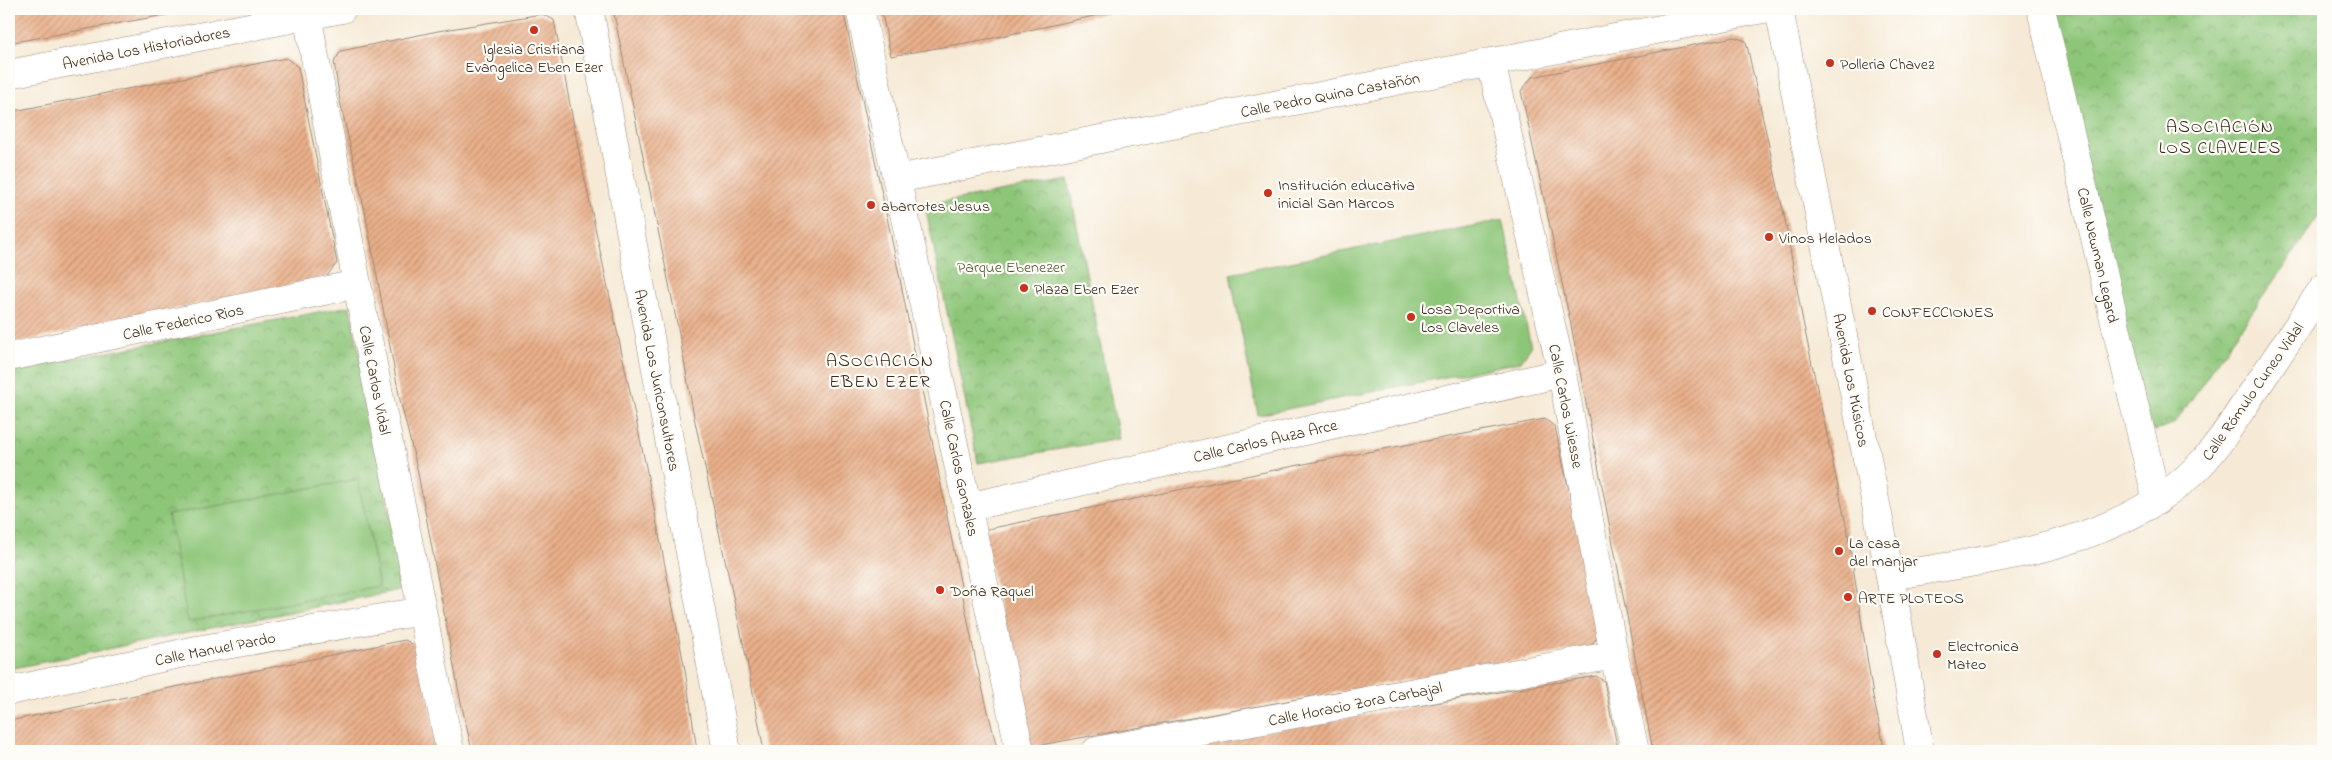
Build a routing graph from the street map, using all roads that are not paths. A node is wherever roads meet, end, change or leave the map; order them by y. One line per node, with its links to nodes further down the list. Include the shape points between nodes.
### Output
1 (342, 9): 7 (street, Avenida Los Historiadores)
2 (589, 9): 22 (street, Avenida Los Juriconsultores)
3 (860, 9): 10 (street, Calle Carlos Gonzales)
4 (1763, 9): 8 (street, Calle Pedro Quina Castañón)
5 (1779, 9): 17 (street, Avenida Los Músicos)
6 (2041, 9): 15 (street, Calle Newman Legard)
7 (307, 12): 9 (street, Avenida Los Historiadores); 11 (street, Calle Carlos Vidal)
8 (1491, 62): 10 (street, Calle Pedro Quina Castañón); 14 (street, Calle Carlos Wiesse)
9 (9, 74)
10 (897, 179): 16 (street, Calle Carlos Gonzales)
11 (357, 284): 13 (street, Calle Federico Rios); 18 (street, Calle Carlos Vidal)
12 (2323, 288): 15 (street, Calle Rómulo Cuneo Vidal, via 2224,436 2197,469)
13 (9, 357)
14 (1562, 373): 16 (street, Calle Carlos Auza Arce); 19 (street, Calle Carlos Wiesse)
15 (2156, 501): 17 (street, Calle Rómulo Cuneo Vidal, via 2115,522 2022,554)
16 (968, 507): 23 (street, Calle Carlos Gonzales)
17 (1890, 576): 26 (street, Avenida Los Músicos)
18 (422, 611): 20 (street, Calle Manuel Pardo, via 197,650); 21 (street, Calle Carlos Vidal)
19 (1614, 655): 24 (street, Calle Horacio Zora Carbajal); 25 (street, Calle Carlos Wiesse)
20 (9, 692)
21 (450, 751)
22 (727, 751)
23 (1020, 751)
24 (1096, 751)
25 (1635, 751)
26 (1920, 751)

